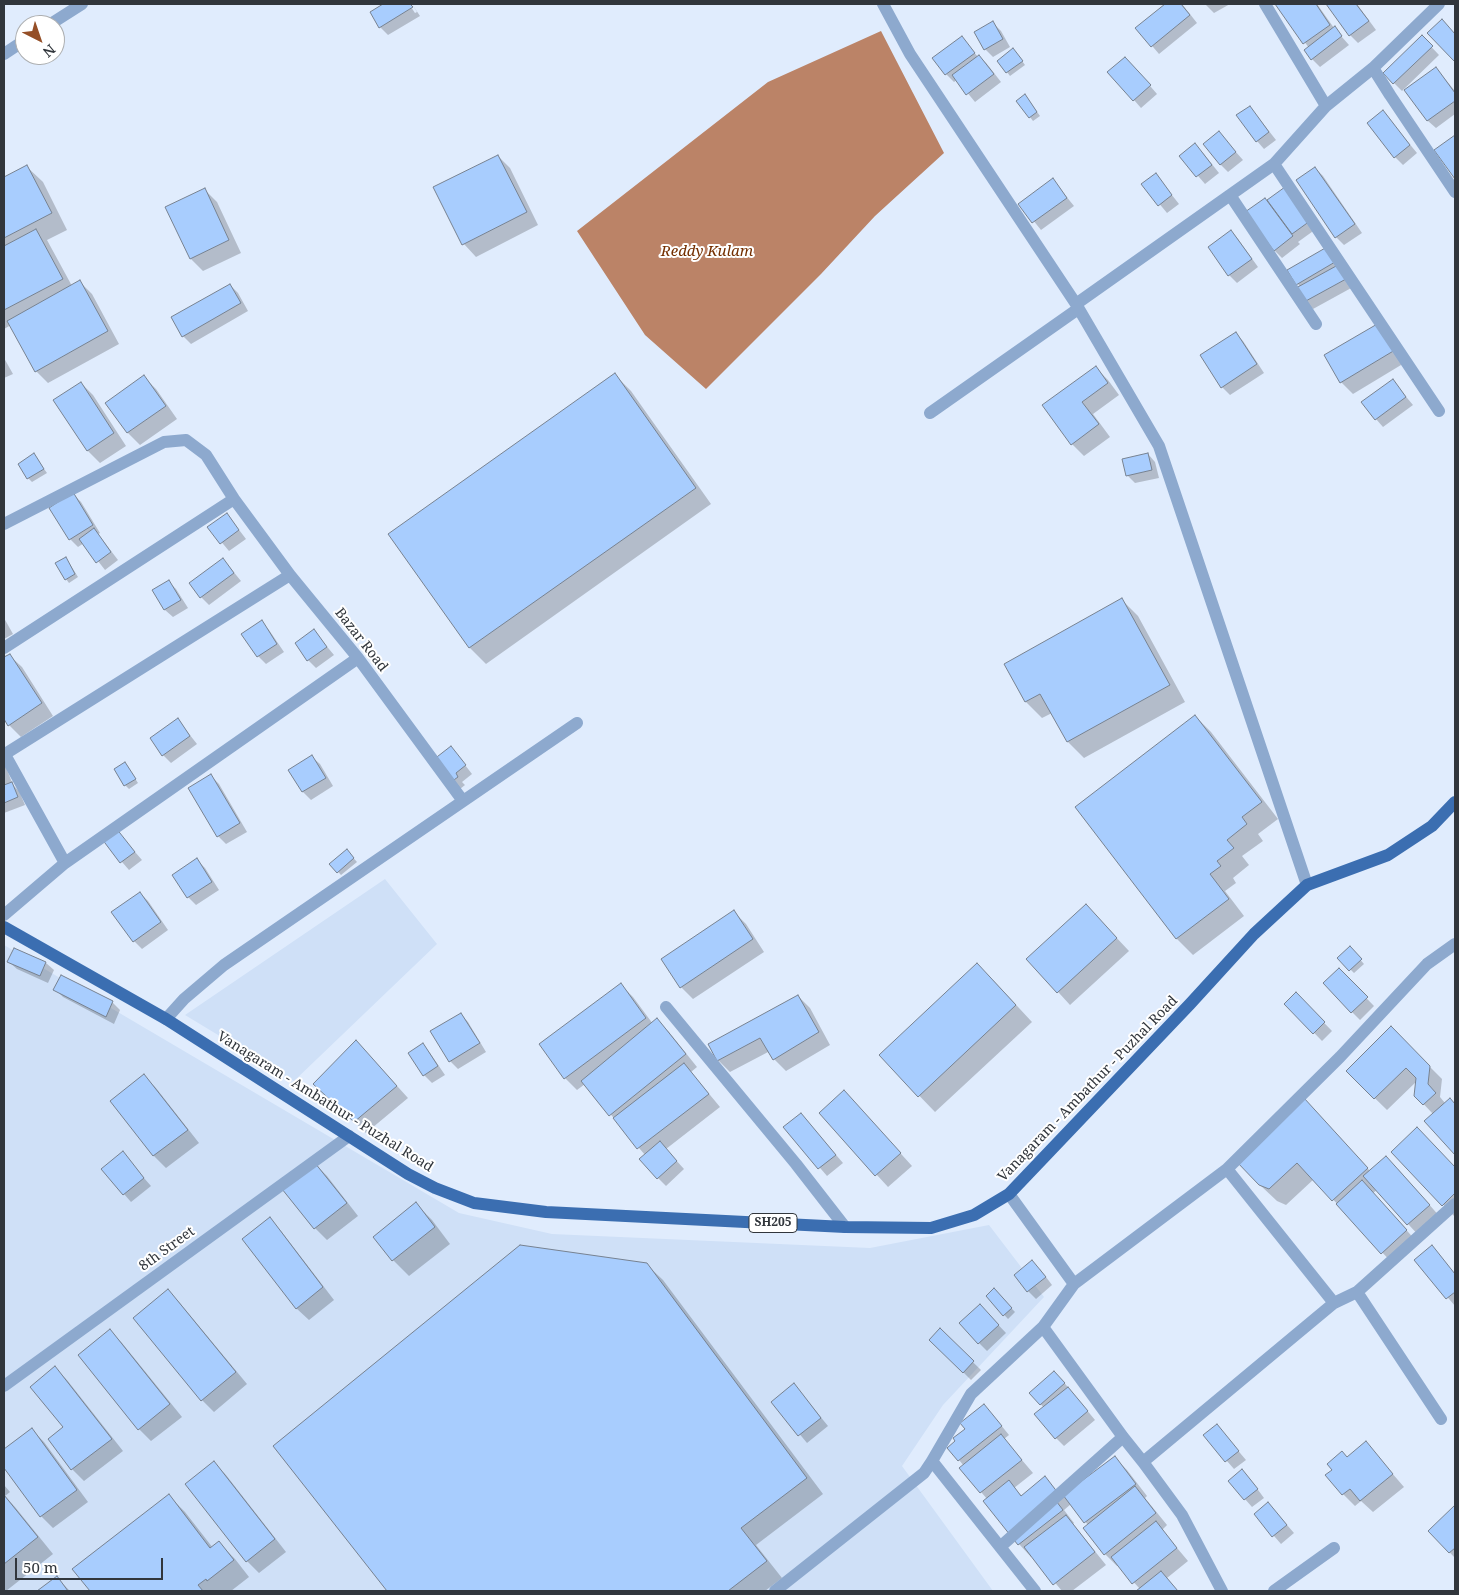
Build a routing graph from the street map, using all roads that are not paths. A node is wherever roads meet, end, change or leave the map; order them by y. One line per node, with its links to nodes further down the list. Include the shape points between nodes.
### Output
1 (82, 4): 5 (street)
2 (883, 4): 13 (street, via 910,54)
3 (1265, 4): 9 (street)
4 (1439, 4): 8 (street)
5 (65, 15)
6 (15, 47): 7 (street)
7 (4, 54)
8 (1373, 68): 9 (street); 11 (street)
9 (1326, 106): 10 (street)
10 (1274, 164): 12 (street); 15 (street)
11 (1455, 192)
12 (1230, 195): 13 (street); 14 (street)
13 (1077, 306): 16 (street); 27 (street, via 1159,446)
14 (1316, 324)
15 (1439, 411)
16 (930, 413)
17 (234, 499): 18 (street, Bazar Road, via 206,455 186,440 164,442); 19 (street, Bazar Road); 20 (street)
18 (4, 524)
19 (290, 575): 21 (street, Bazar Road); 23 (street)
20 (4, 648)
21 (358, 658): 24 (street, Bazar Road); 26 (street)
22 (577, 722): 24 (street)
23 (4, 753): 26 (street)
24 (462, 801): 32 (street, via 224,966 184,999)
25 (1455, 802): 27 (main road, Vanagaram - Ambathur - Puzhal Road / SH205, via 1432,826 1388,855)
26 (65, 863): 28 (street)
27 (1308, 884): 35 (main road, Vanagaram - Ambathur - Puzhal Road / SH205, via 1254,934)
28 (4, 915)
29 (4, 927): 32 (main road, Vanagaram - Ambathur - Puzhal Road / SH205)
30 (1455, 944): 34 (street, via 1427,964 1340,1057)
31 (666, 1007): 37 (street)
32 (166, 1019): 33 (main road, Vanagaram - Ambathur - Puzhal Road / SH205)
33 (349, 1136): 37 (main road, Vanagaram - Ambathur - Puzhal Road / SH205, via 408,1174 474,1203 546,1212); 42 (street, 8th Street)
34 (1227, 1169): 38 (street); 40 (street)
35 (1010, 1194): 37 (main road, Vanagaram - Ambathur - Puzhal Road / SH205, via 974,1215 931,1228); 38 (street)
36 (1455, 1204): 39 (street)
37 (845, 1227)
38 (1074, 1284): 41 (street)
39 (1357, 1292): 40 (street); 43 (street)
40 (1334, 1303): 46 (street)
41 (1043, 1327): 44 (street); 45 (street, via 971,1394)
42 (4, 1386)
43 (1442, 1419)
44 (1122, 1437): 46 (street); 47 (street)
45 (932, 1461): 47 (street); 49 (street, via 924,1473)
46 (1144, 1462): 51 (street, via 1182,1515)
47 (1000, 1547): 50 (street)
48 (1334, 1548): 52 (street)
49 (775, 1591)
50 (1035, 1591)
51 (1222, 1591)
52 (1274, 1591)

